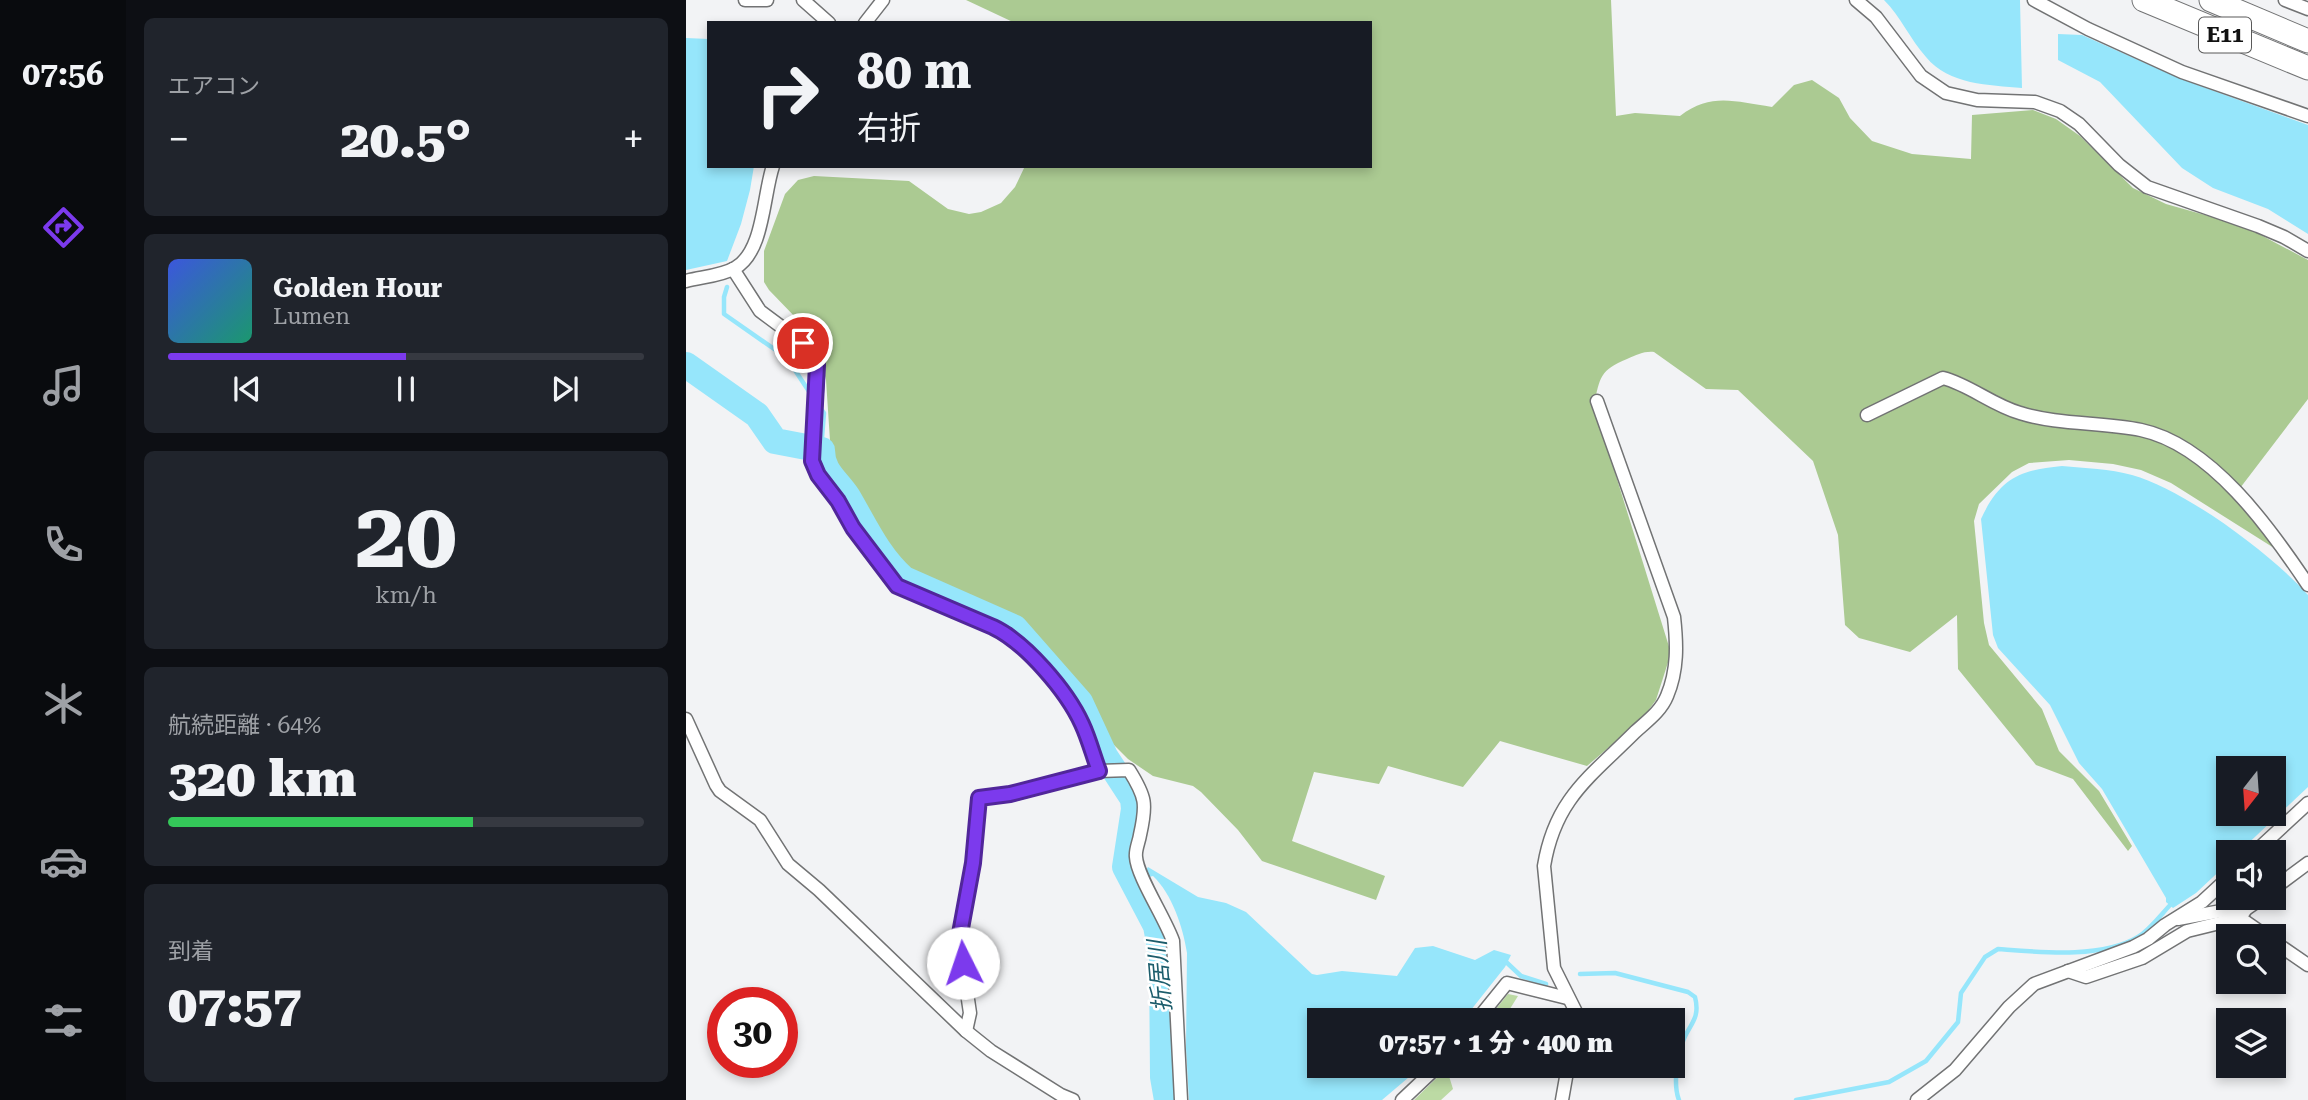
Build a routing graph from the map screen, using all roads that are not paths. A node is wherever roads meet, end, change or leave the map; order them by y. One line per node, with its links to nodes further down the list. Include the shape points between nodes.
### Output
1 (745, 0): 2 (street)
2 (767, 0)
3 (803, 0): 11 (street)
4 (883, 0): 12 (street)
5 (1856, 0): 17 (street, via 1877,17 1921,76 1947,93 1977,100 2035,102 2060,111 2147,187 2258,226)
6 (2034, 0): 15 (street, via 2182,72)
7 (2144, 0): 14 (highway, E11)
8 (2211, 0): 13 (highway, E11)
9 (2285, 0): 10 (street)
10 (2308, 9)
11 (827, 21)
12 (867, 21)
13 (2308, 41)
14 (2308, 68)
15 (2308, 116)
16 (773, 168): 18 (street, via 753,249)
17 (2308, 251)
18 (733, 269): 19 (street); 24 (street, via 760,311 812,353 817,365 812,448 818,475 853,528 897,586 1008,634 1071,703)
19 (686, 281)
20 (1597, 401): 37 (street, via 1674,617 1678,646 1671,684 1660,709 1572,794 1557,817 1544,866 1550,948)
21 (1867, 415): 22 (street, via 1943,378 1992,403 2037,418 2099,423 2163,436 2182,445 2246,502)
22 (2308, 585)
23 (686, 719): 40 (street, via 720,791 760,820 788,864)
24 (1103, 771): 40 (street, via 979,798 959,939 970,1013); 44 (street, via 1129,770 1145,800 1136,855 1173,941)
25 (2308, 803): 26 (street)
26 (2268, 840)
27 (2308, 863): 28 (street)
28 (2286, 879)
29 (2216, 889): 32 (street)
30 (2248, 910): 31 (street)
31 (2243, 914): 32 (street, via 2237,908); 33 (street); 36 (street, via 2187,931 2142,958 2086,976)
32 (2175, 919): 36 (street, via 2133,947)
33 (2253, 924)
34 (2286, 950): 35 (street)
35 (2308, 965)
36 (2068, 971): 47 (street, via 2034,984 1955,1070)
37 (1567, 998): 38 (street, via 1507,983); 39 (street)
38 (1487, 1008)
39 (1573, 1008)
40 (966, 1031): 43 (street)
41 (1425, 1078): 45 (street)
42 (1566, 1078): 46 (street)
43 (1073, 1100)
44 (1181, 1100)
45 (1402, 1100)
46 (1562, 1100)
47 (1917, 1100)

